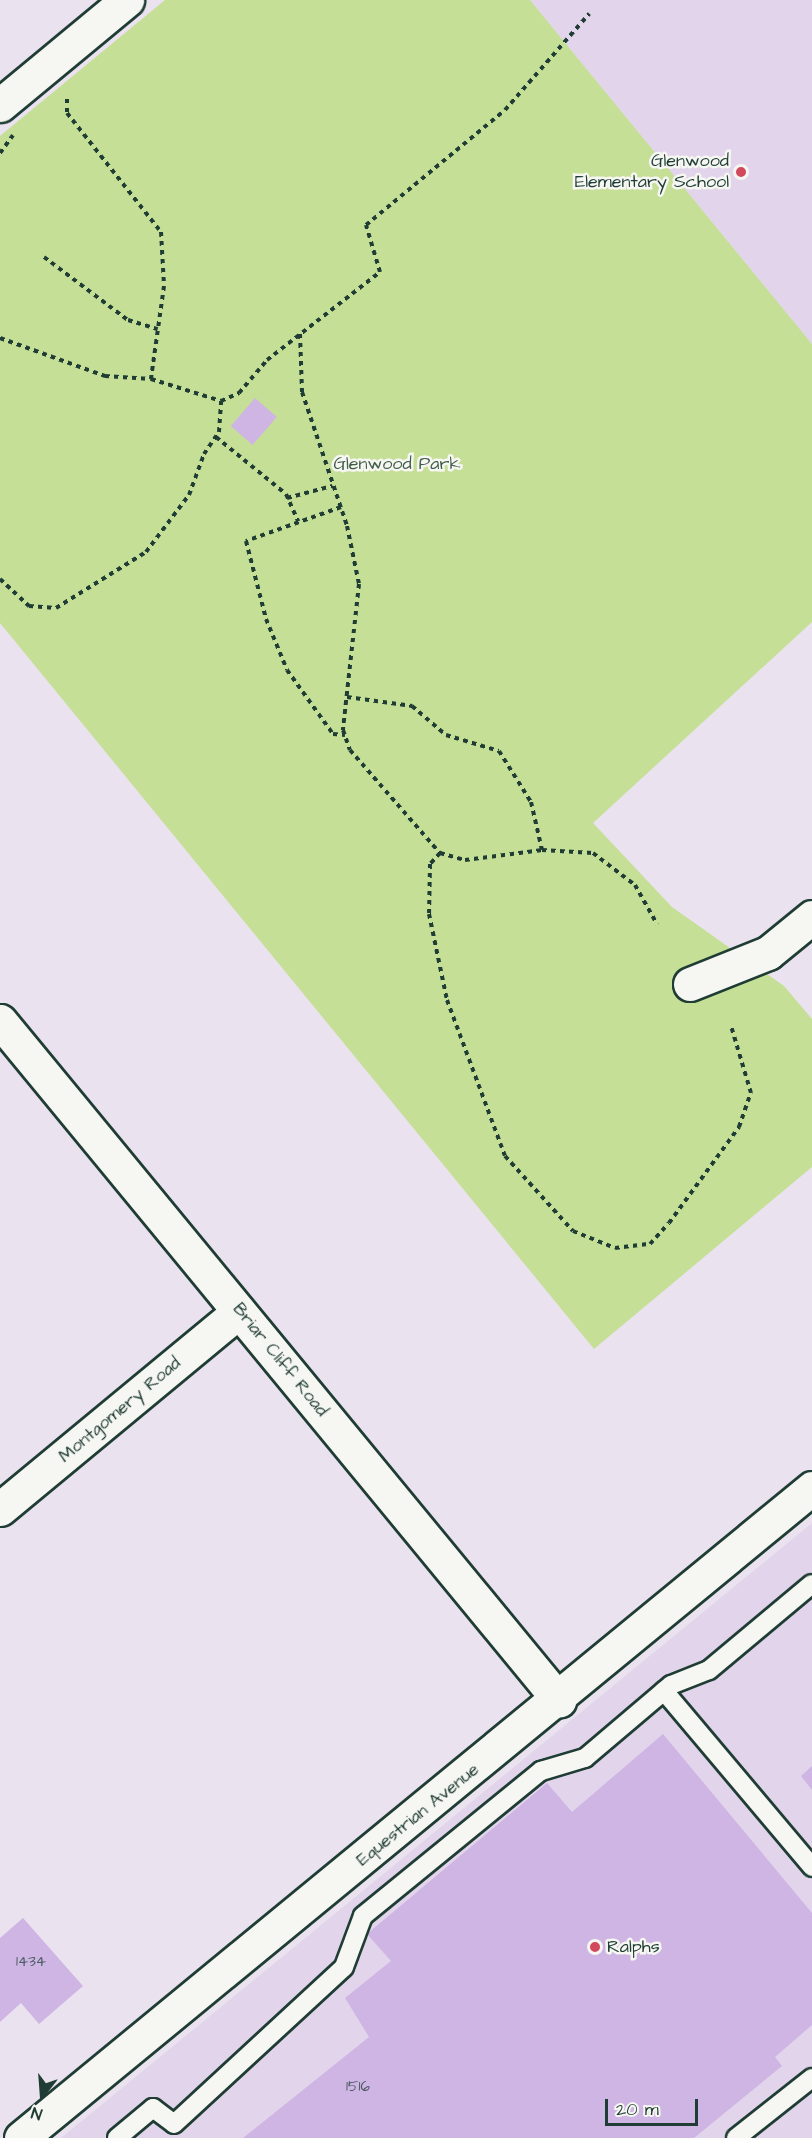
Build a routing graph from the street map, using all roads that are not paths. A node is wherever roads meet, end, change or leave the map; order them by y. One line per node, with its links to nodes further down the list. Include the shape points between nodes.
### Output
1 (127, 0): 2 (street)
2 (7, 118)
3 (812, 917): 4 (street, via 768,953)
4 (690, 984)
5 (0, 1021): 6 (street, Briar Cliff Road)
6 (239, 1311): 8 (street, Montgomery Road); 11 (street, Briar Cliff Road)
7 (812, 1488): 11 (street, Equestrian Avenue)
8 (0, 1509)
9 (812, 1584): 10 (lane, via 709,1670)
10 (664, 1691): 12 (lane); 15 (lane, via 585,1758 541,1771 363,1916 344,1967 174,2124 153,2108)
11 (559, 1700): 14 (street, Equestrian Avenue)
12 (812, 1868)
13 (812, 2078): 16 (lane)
14 (21, 2138)
15 (117, 2138)
16 (736, 2138)

